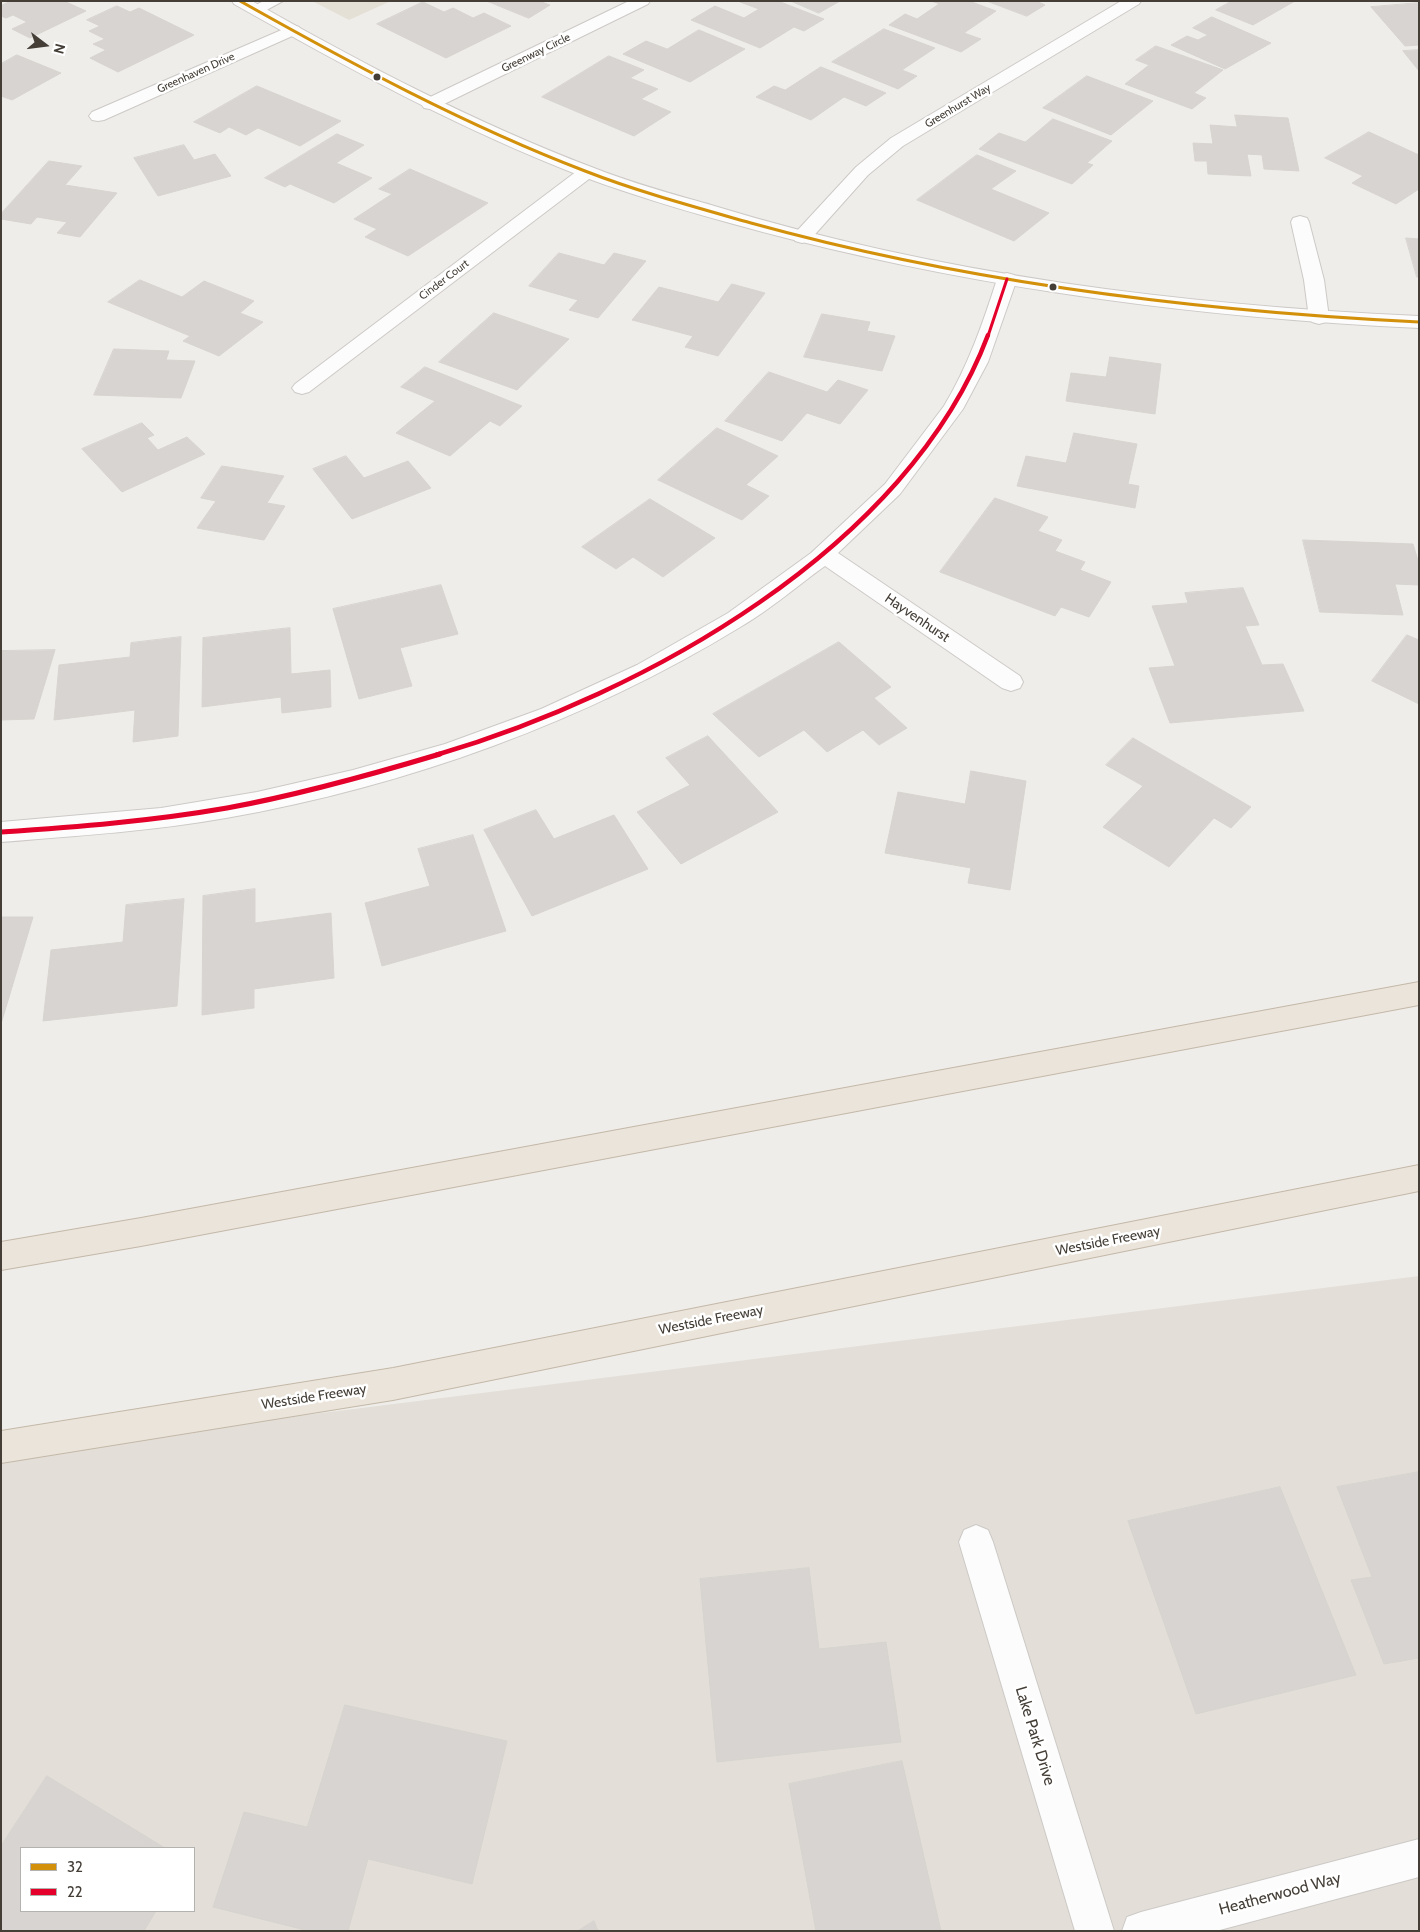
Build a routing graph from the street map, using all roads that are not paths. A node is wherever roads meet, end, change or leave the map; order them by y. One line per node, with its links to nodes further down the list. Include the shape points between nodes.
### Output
1 (276, 1): 4 (lane)
2 (642, 1): 6 (street, Greenway Circle)
3 (1133, 1): 10 (street, Greenhurst Way, via 897,142 862,171)
4 (248, 6): 5 (street)
5 (293, 30): 6 (street); 7 (street, Greenhaven Drive)
6 (430, 104): 8 (street)
7 (98, 116)
8 (587, 172): 10 (street); 14 (street, Cinder Court)
9 (1300, 222): 12 (street)
10 (802, 237): 11 (street, via 905,261)
11 (1007, 279): 12 (street, via 1129,298); 15 (street, via 982,352 954,408 905,475)
12 (1319, 318): 13 (street)
13 (1418, 324)
14 (302, 388)
15 (823, 554): 16 (street, Hayvenhurst); 17 (street, via 725,626 636,675 558,711 464,747 361,778 254,802 144,819)
16 (1011, 682)
17 (1, 832)
18 (1419, 993): 20 (highway)
19 (1419, 1178): 21 (highway, Westside Freeway, via 394,1384)
20 (1, 1256)
21 (1, 1447)
22 (976, 1542): 24 (street, Lake Park Drive)
23 (1419, 1858): 25 (street, Heatherwood Way)
24 (1095, 1931)
25 (1141, 1931)

